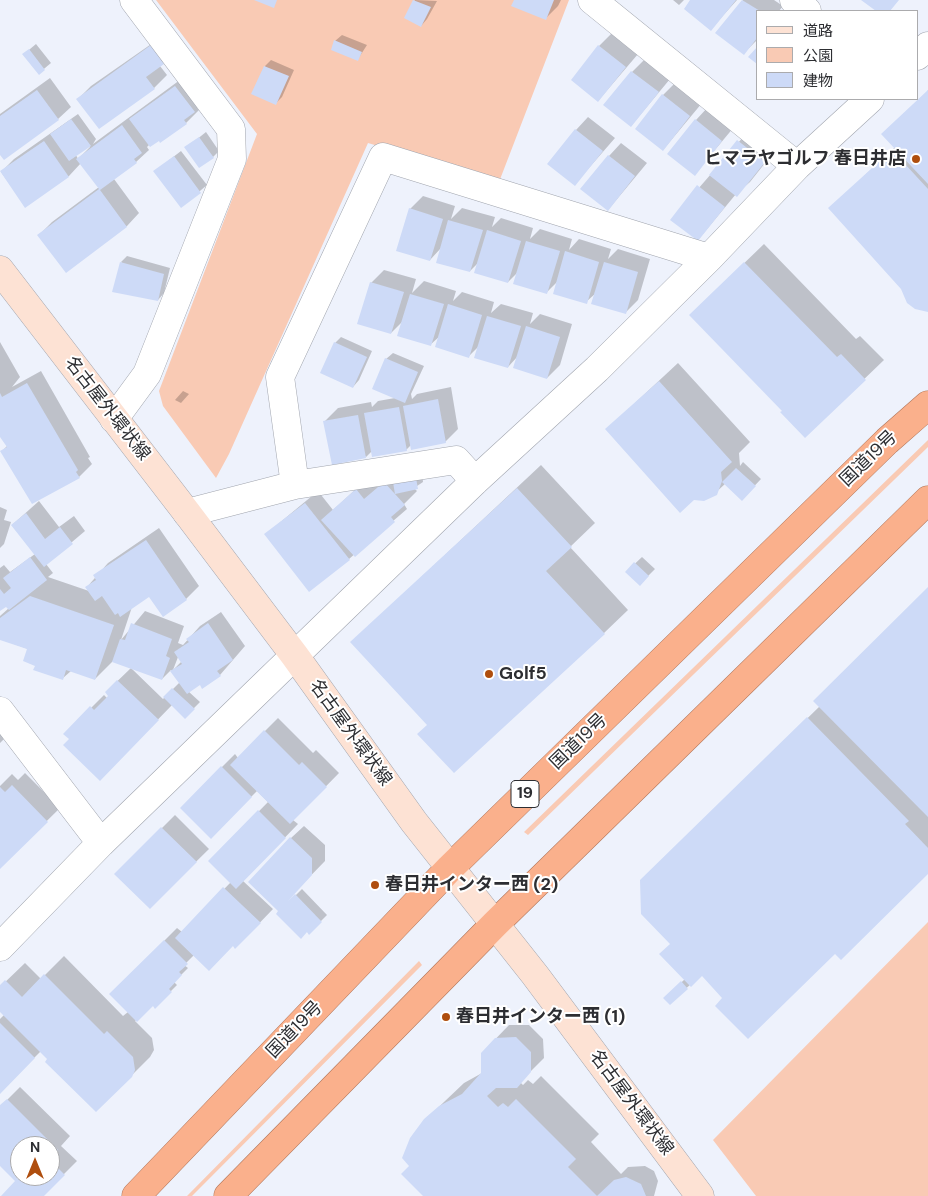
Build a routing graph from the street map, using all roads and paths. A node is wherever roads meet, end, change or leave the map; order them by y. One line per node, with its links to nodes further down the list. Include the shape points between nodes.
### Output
1 (134, 0): 12 (street, via 231,129 232,159 147,374)
2 (592, 0): 8 (street)
3 (794, 0): 4 (street)
4 (806, 10)
5 (928, 46): 6 (street)
6 (918, 55)
7 (869, 100): 8 (street)
8 (798, 166): 9 (street)
9 (709, 258): 13 (street, via 597,369); 14 (street, via 382,156 280,377)
10 (0, 270): 12 (main road, 名古屋外環状線)
11 (928, 405): 20 (highway, 国道19号 / 19, via 880,448)
12 (114, 419): 16 (main road, 名古屋外環状線)
13 (475, 481): 14 (street, via 456,460); 17 (street)
14 (295, 485): 16 (street)
15 (928, 500): 21 (highway)
16 (187, 513): 17 (main road, 名古屋外環状線)
17 (295, 656): 19 (street); 20 (main road, 名古屋外環状線)
18 (0, 711): 19 (street)
19 (101, 843): 22 (street)
20 (450, 868): 21 (main road, 名古屋外環状線); 23 (highway, 国道19号 / 19)
21 (495, 924): 24 (highway); 25 (main road, 名古屋外環状線)
22 (0, 947)
23 (136, 1196)
24 (228, 1196)
25 (700, 1196)

